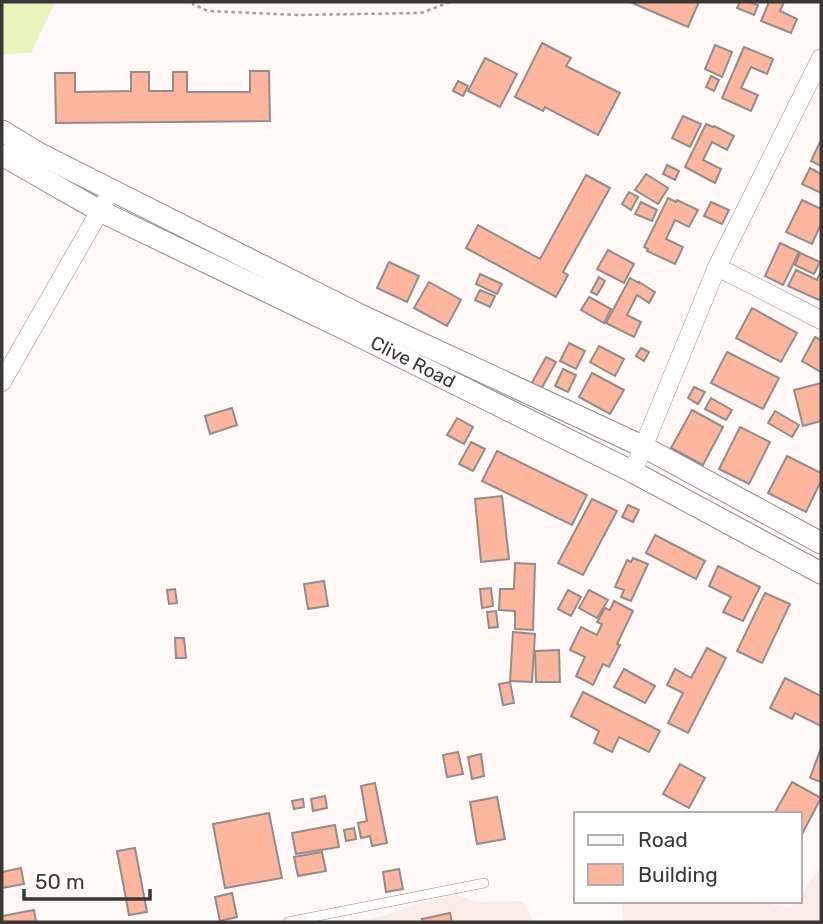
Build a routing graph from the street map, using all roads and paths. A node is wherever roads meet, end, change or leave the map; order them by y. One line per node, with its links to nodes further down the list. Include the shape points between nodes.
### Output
1 (193, 2): 2 (path, via 208,11 298,15 421,13)
2 (450, 2)
3 (820, 65): 8 (street)
4 (2, 131): 6 (street, Clive Road)
5 (2, 155): 7 (street, Clive Road)
6 (112, 190): 7 (street); 11 (street, Clive Road, via 358,314)
7 (100, 211): 10 (street); 12 (street, Clive Road)
8 (717, 267): 9 (street); 11 (street)
9 (821, 320)
10 (2, 382)
11 (644, 447): 12 (street); 13 (street, Clive Road)
12 (633, 472): 14 (street, Clive Road)
13 (821, 543)
14 (821, 573)
15 (485, 883): 16 (lane)
16 (288, 922)

